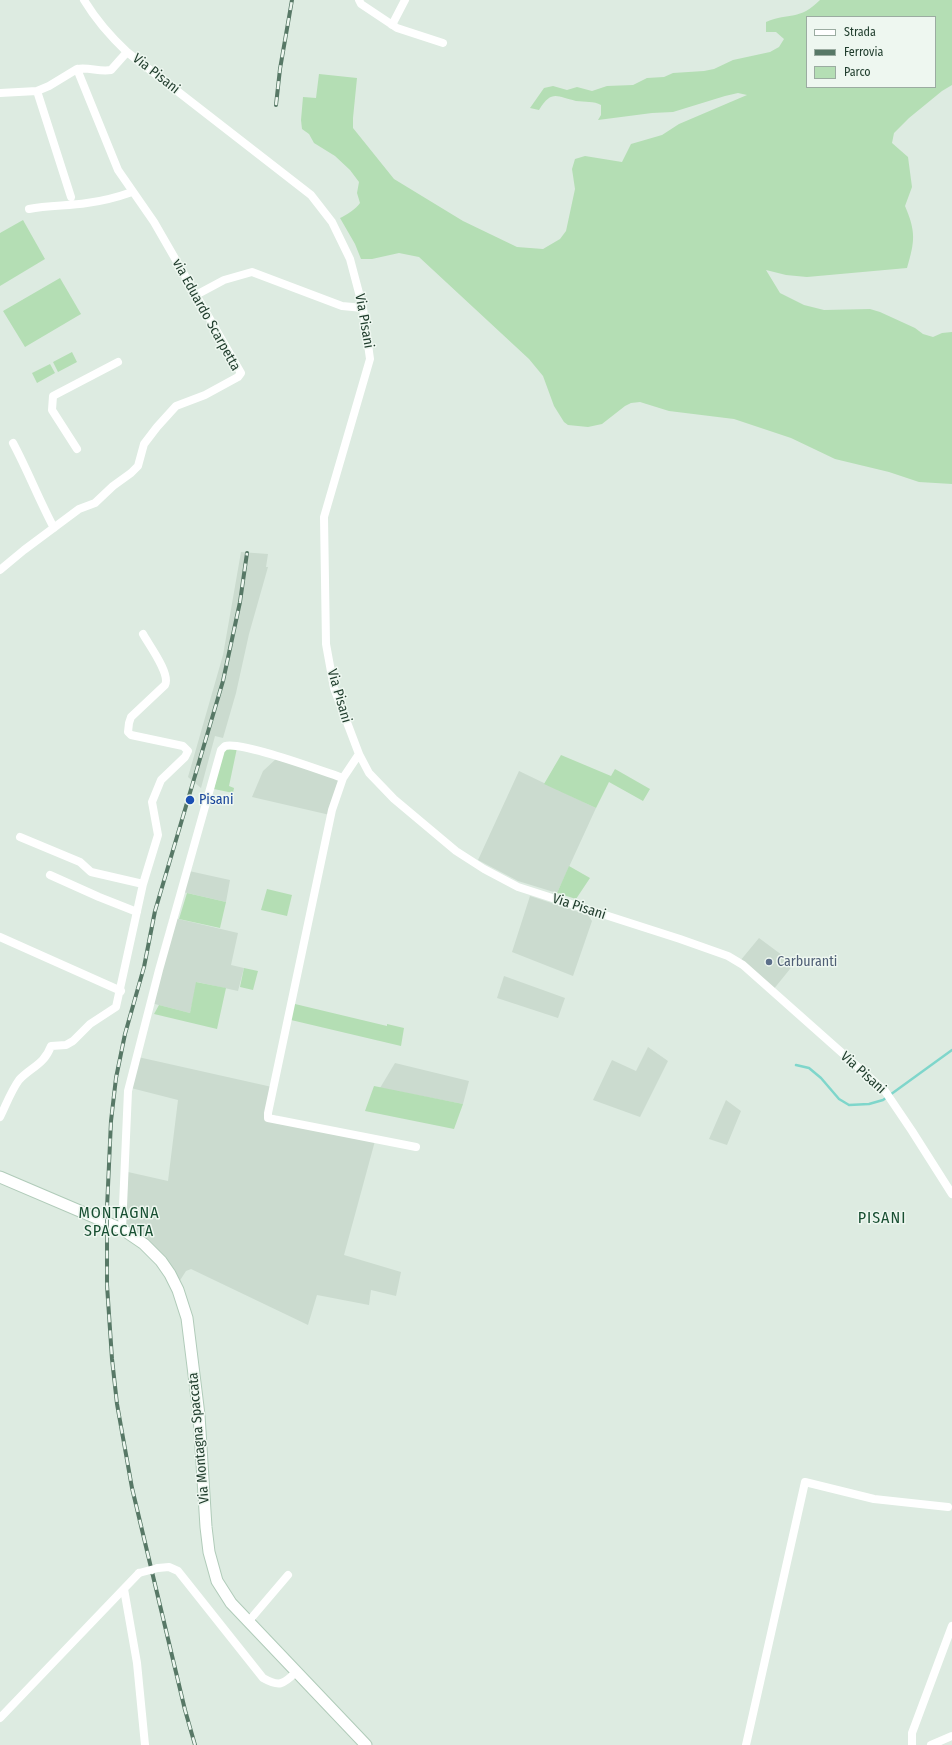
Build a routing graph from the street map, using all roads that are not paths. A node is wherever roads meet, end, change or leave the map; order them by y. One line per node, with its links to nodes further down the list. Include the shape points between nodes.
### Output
1 (84, 0): 6 (street, Via Pisani, via 99,24)
2 (359, 0): 4 (street)
3 (404, 0): 4 (street)
4 (392, 25): 5 (street)
5 (442, 43)
6 (127, 52): 7 (street, via 111,70); 14 (street, Via Pisani, via 305,190 321,207 332,222 350,259)
7 (78, 69): 8 (street); 10 (street, via Eduardo Scarpetta, via 118,170)
8 (37, 91): 9 (street); 11 (street)
9 (0, 93)
10 (132, 192): 12 (street, via 86,203); 13 (street, via Eduardo Scarpetta, via 154,222)
11 (71, 197)
12 (29, 209)
13 (196, 295): 14 (street, via 224,280 252,272 342,306); 18 (street, via Eduardo Scarpetta, via 241,374 205,395 176,406 144,444 138,466 95,503 79,509)
14 (363, 308): 21 (street, Via Pisani, via 370,359 324,517 326,644 334,688)
15 (118, 362): 17 (street, via 53,396 52,410)
16 (13, 443): 18 (street)
17 (77, 449)
18 (54, 528): 19 (street, via Eduardo Scarpetta)
19 (0, 570)
20 (143, 634): 25 (street, via 167,679 165,685 131,717 128,732 131,735 183,746 188,751 161,780 152,802 158,835)
21 (359, 754): 22 (street); 32 (street, Via Pisani, via 369,773 394,799 456,851 484,869 518,887 728,956 743,965 885,1091)
22 (343, 778): 30 (street, via 332,810 268,1118); 33 (street, via 235,745 225,746 221,750 128,1091)
23 (20, 837): 25 (street, via 80,862 91,872)
24 (50, 875): 26 (street)
25 (143, 884): 26 (street)
26 (138, 912): 28 (street)
27 (0, 938): 28 (street)
28 (120, 991): 29 (street, via 116,1007 90,1024 73,1041 66,1045 50,1046 44,1060 16,1085)
29 (0, 1117)
30 (416, 1147)
31 (0, 1177): 33 (main road, Via Montagna Spaccata)
32 (952, 1194)
33 (122, 1229): 37 (main road, Via Montagna Spaccata, via 144,1244 165,1268 178,1290 187,1318 199,1415 209,1552 213,1570 224,1594)
34 (948, 1507): 44 (street, via 874,1499 805,1482)
35 (288, 1575): 37 (street)
36 (124, 1589): 39 (street, bridge, via 139,1573 169,1567 178,1571 263,1678 278,1684 287,1681); 40 (street); 42 (street, via 137,1663)
37 (248, 1622): 39 (main road, Via Montagna Spaccata)
38 (952, 1626): 45 (street, via 912,1733)
39 (296, 1672): 43 (main road, Via Montagna Spaccata)
40 (0, 1718)
41 (952, 1736): 46 (street)
42 (145, 1745)
43 (366, 1745)
44 (746, 1745)
45 (912, 1745)
46 (931, 1745)

